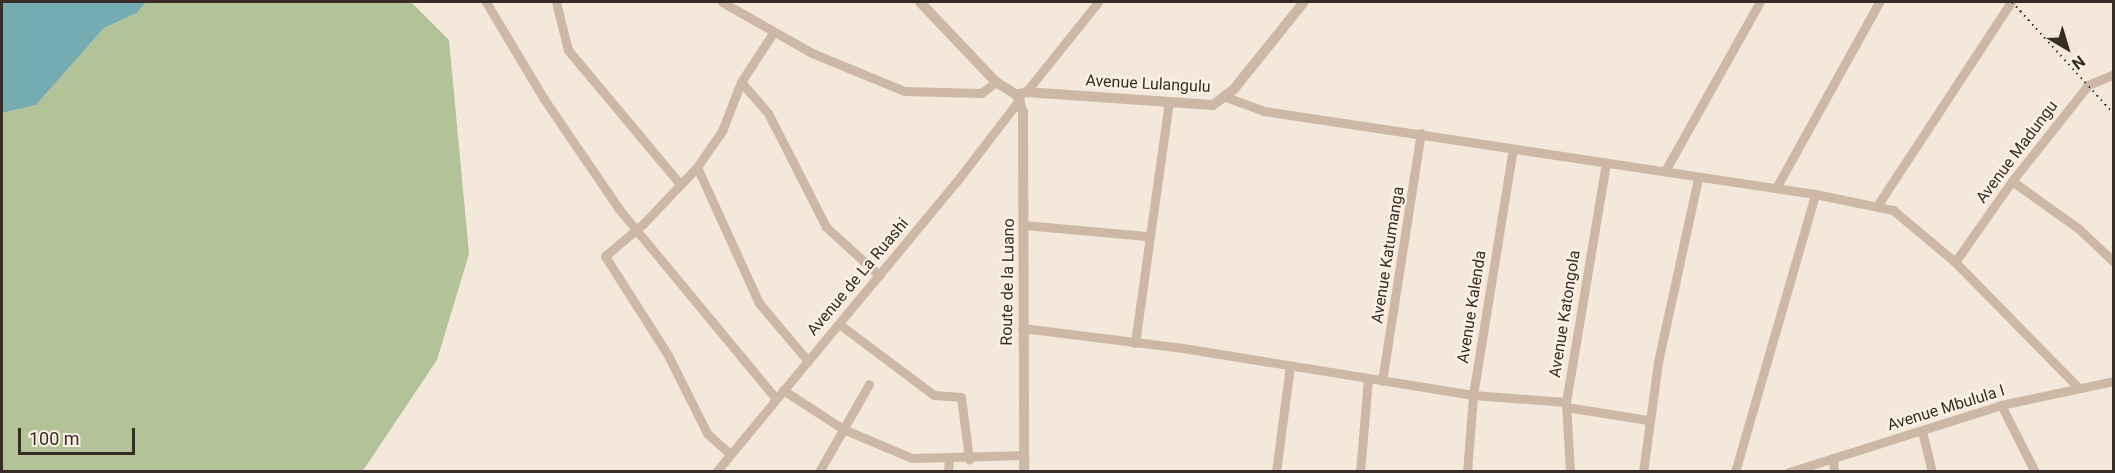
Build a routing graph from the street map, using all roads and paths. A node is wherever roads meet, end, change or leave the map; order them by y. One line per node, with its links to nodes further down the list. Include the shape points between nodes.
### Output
1 (486, 2): 29 (street, via 558,119)
2 (556, 2): 24 (street, via 568,50)
3 (722, 2): 10 (street)
4 (920, 2): 13 (street)
5 (1098, 2): 14 (street, Avenue de La Ruashi)
6 (1304, 2): 15 (street, Avenue Lulangulu)
7 (1760, 2): 21 (street)
8 (1878, 2): 25 (street)
9 (2011, 2): 27 (street)
10 (773, 33): 12 (street); 13 (street, via 904,91 981,93)
11 (2114, 74): 23 (street, Avenue Madungu, via 2088,85)
12 (741, 82): 20 (street, via 722,131); 33 (street, via 768,113 826,227)
13 (996, 82): 14 (street)
14 (1021, 95): 16 (street, Avenue Lulangulu); 28 (street, Route de la Luano); 33 (street, Avenue de La Ruashi)
15 (1226, 97): 16 (street, Avenue Lulangulu, via 1208,105); 17 (street, via 1264,111)
16 (1169, 102): 30 (street)
17 (1421, 133): 18 (street); 40 (street, Avenue Katumanga)
18 (1513, 149): 19 (street); 45 (street, Avenue Kalenda)
19 (1606, 162): 21 (street); 47 (street, Avenue Katongola)
20 (697, 166): 24 (street); 37 (street, via 759,303)
21 (1665, 171): 22 (street)
22 (1698, 178): 25 (street); 49 (street)
23 (2012, 181): 31 (street, Avenue Madungu); 32 (street, via 2079,229)
24 (680, 184): 29 (street)
25 (1776, 188): 26 (street)
26 (1815, 194): 27 (street); 66 (street)
27 (1877, 206): 31 (street, via 1898,212)
28 (1024, 225): 30 (street); 35 (street, Route de la Luano)
29 (636, 229): 46 (street); 52 (street, via 606,253 605,259 668,355 707,433)
30 (1147, 236): 36 (street)
31 (1955, 262): 43 (street)
32 (2114, 262)
33 (879, 275): 34 (street, Avenue de La Ruashi)
34 (839, 324): 37 (street, Avenue de La Ruashi); 56 (street, via 934,395 961,397)
35 (1022, 328): 36 (street); 53 (street, Route de la Luano)
36 (1135, 343): 38 (street)
37 (808, 361): 44 (street, Avenue de La Ruashi)
38 (1290, 366): 39 (street); 61 (street)
39 (1368, 379): 40 (street); 62 (street)
40 (1382, 381): 45 (street)
41 (2114, 381): 43 (street, Avenue Mbulula I)
42 (868, 384): 50 (street)
43 (2078, 387): 48 (street, Avenue Mbulula I)
44 (783, 390): 46 (street, Avenue de La Ruashi); 50 (street)
45 (1473, 395): 47 (street); 63 (street, Avenue Kalenda)
46 (776, 399): 52 (street, Avenue de La Ruashi)
47 (1566, 404): 49 (street); 64 (street, Avenue Katongola)
48 (2001, 405): 51 (street, Avenue Mbulula I); 70 (street)
49 (1648, 420): 65 (street)
50 (843, 429): 55 (street, via 912,458); 58 (street)
51 (1922, 432): 54 (street, Avenue Mbulula I); 69 (street)
52 (730, 454): 57 (street, Avenue de La Ruashi)
53 (1024, 455): 56 (street); 60 (street, Route de la Luano)
54 (1833, 458): 67 (street, Avenue Mbulula I); 68 (street)
55 (949, 459): 56 (street); 59 (street)
56 (969, 459)
57 (716, 471)
58 (819, 471)
59 (948, 471)
60 (1024, 471)
61 (1276, 471)
62 (1360, 471)
63 (1467, 471)
64 (1570, 471)
65 (1643, 471)
66 (1735, 471)
67 (1789, 471)
68 (1834, 471)
69 (1932, 471)
70 (2035, 471)

